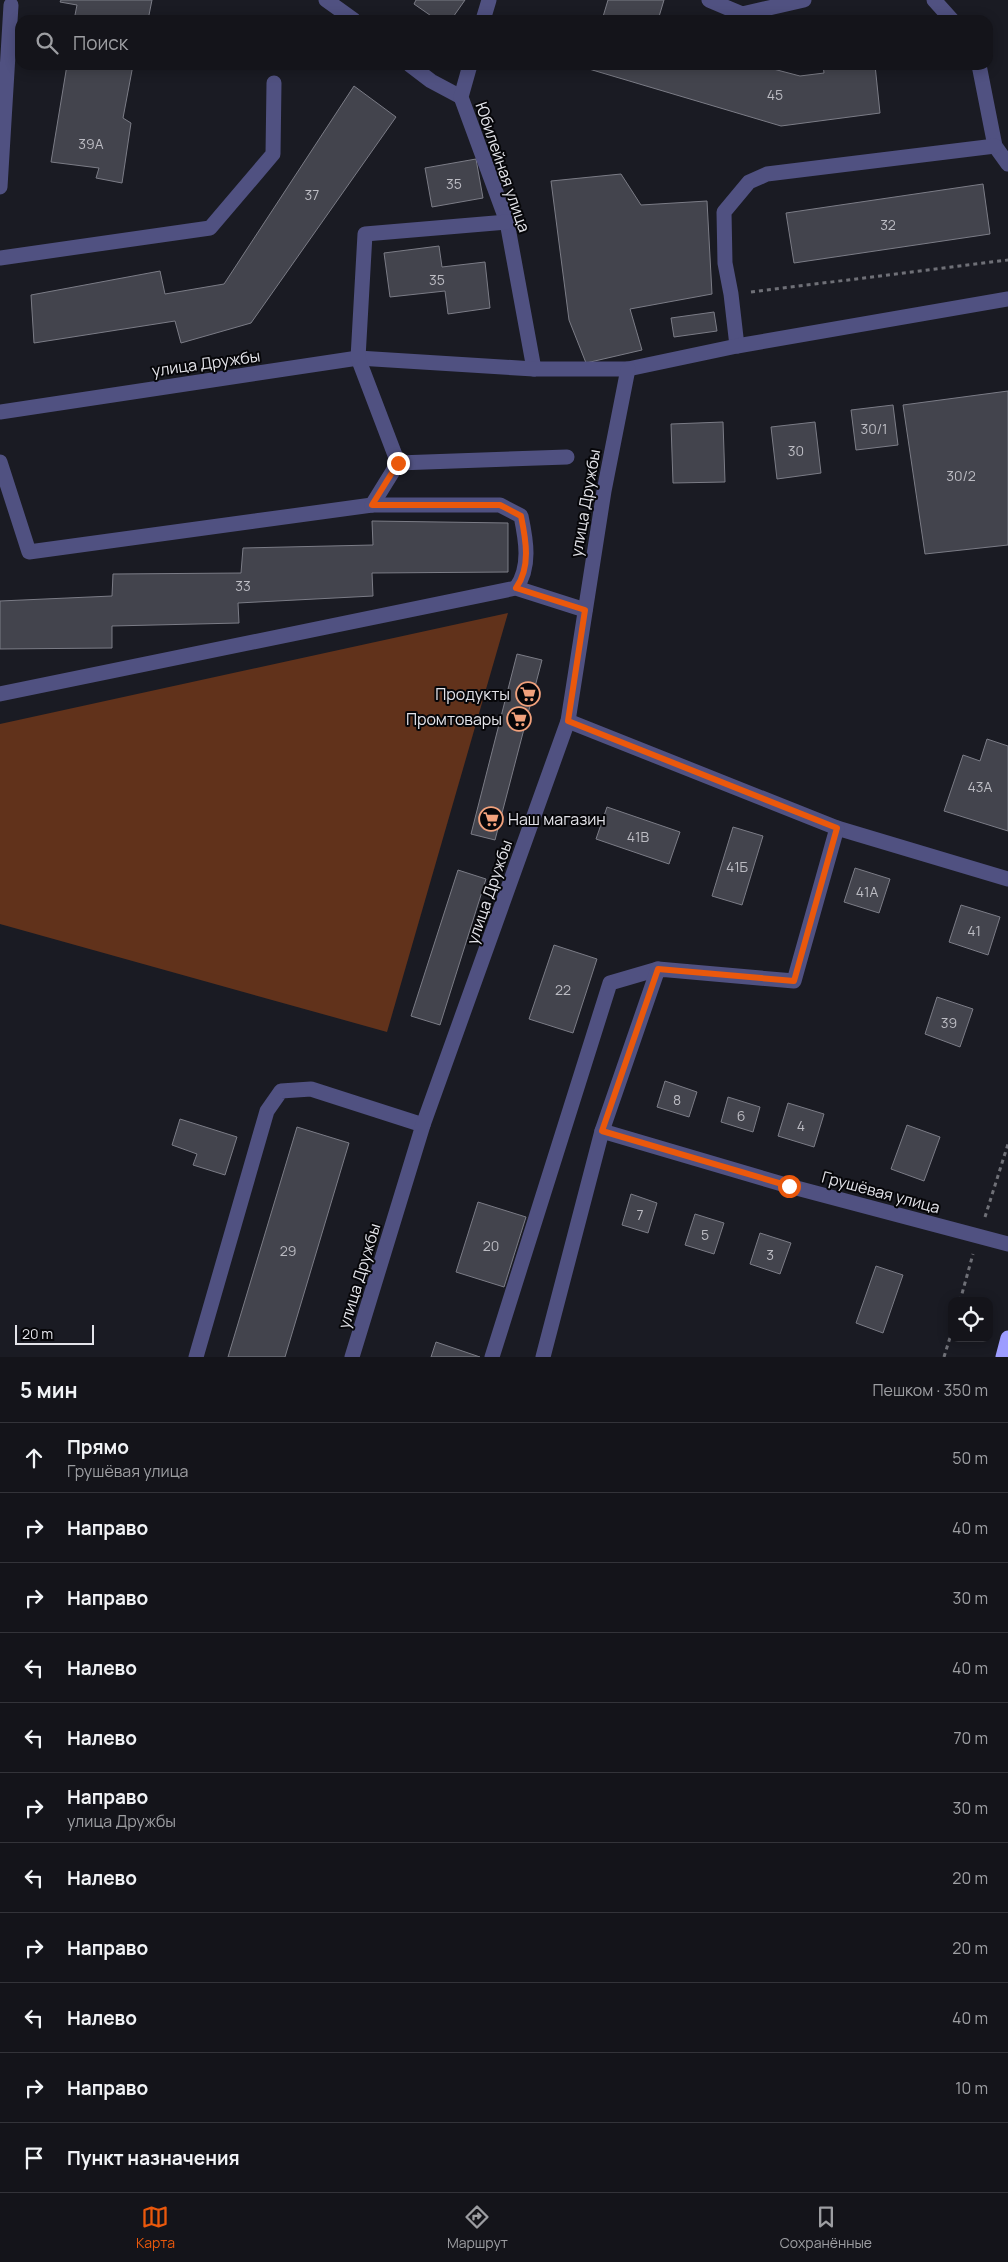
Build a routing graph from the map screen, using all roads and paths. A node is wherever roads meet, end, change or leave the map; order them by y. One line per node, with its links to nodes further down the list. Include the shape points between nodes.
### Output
1 (326, 0): 7 (street)
2 (489, 0): 8 (street)
3 (709, 0): 4 (street, via 742,14)
4 (804, 0)
5 (934, 0): 9 (street)
6 (11, 5): 17 (street)
7 (347, 15)
8 (484, 15)
9 (948, 15)
10 (417, 70): 14 (street)
11 (469, 70): 14 (street, Юбилейная улица)
12 (980, 70): 15 (street)
13 (274, 83): 20 (street, via 273,154 210,228)
14 (461, 97): 19 (street, Юбилейная улица)
15 (995, 146): 16 (street); 22 (street, via 767,174 749,182 724,212 725,263)
16 (1008, 164)
17 (0, 180): 18 (street)
18 (0, 187)
19 (506, 222): 25 (street, via 365,234); 26 (street, Юбилейная улица)
20 (0, 258)
21 (1008, 260): 22 (path)
22 (731, 294): 24 (street)
23 (1008, 299): 24 (street, улица Дружбы)
24 (737, 346): 27 (street, улица Дружбы)
25 (358, 358): 26 (street, улица Дружбы); 28 (street, улица Дружбы); 31 (street)
26 (534, 369): 27 (street, улица Дружбы)
27 (628, 369): 34 (street, улица Дружбы)
28 (0, 412)
29 (567, 456): 31 (street)
30 (0, 462): 32 (street, via 29,552)
31 (398, 463): 32 (street)
32 (372, 505): 33 (street, via 500,505 521,516 526,544 524,577)
33 (516, 588): 34 (street); 35 (street)
34 (585, 610): 36 (street, улица Дружбы)
35 (0, 694)
36 (568, 721): 37 (street); 40 (street, улица Дружбы)
37 (837, 828): 38 (street); 39 (street, via 794,981)
38 (1008, 879)
39 (658, 969): 41 (street); 47 (street, via 610,983)
40 (423, 1125): 45 (street, via 311,1089 281,1091 268,1111); 46 (street, улица Дружбы)
41 (602, 1131): 42 (street, Грушёвая улица, via 789,1186); 48 (street)
42 (1008, 1244)
43 (1008, 1338): 50 (highway)
44 (949, 1342): 49 (path)
45 (196, 1357)
46 (352, 1357)
47 (492, 1357)
48 (544, 1357)
49 (944, 1357)
50 (1003, 1357)

